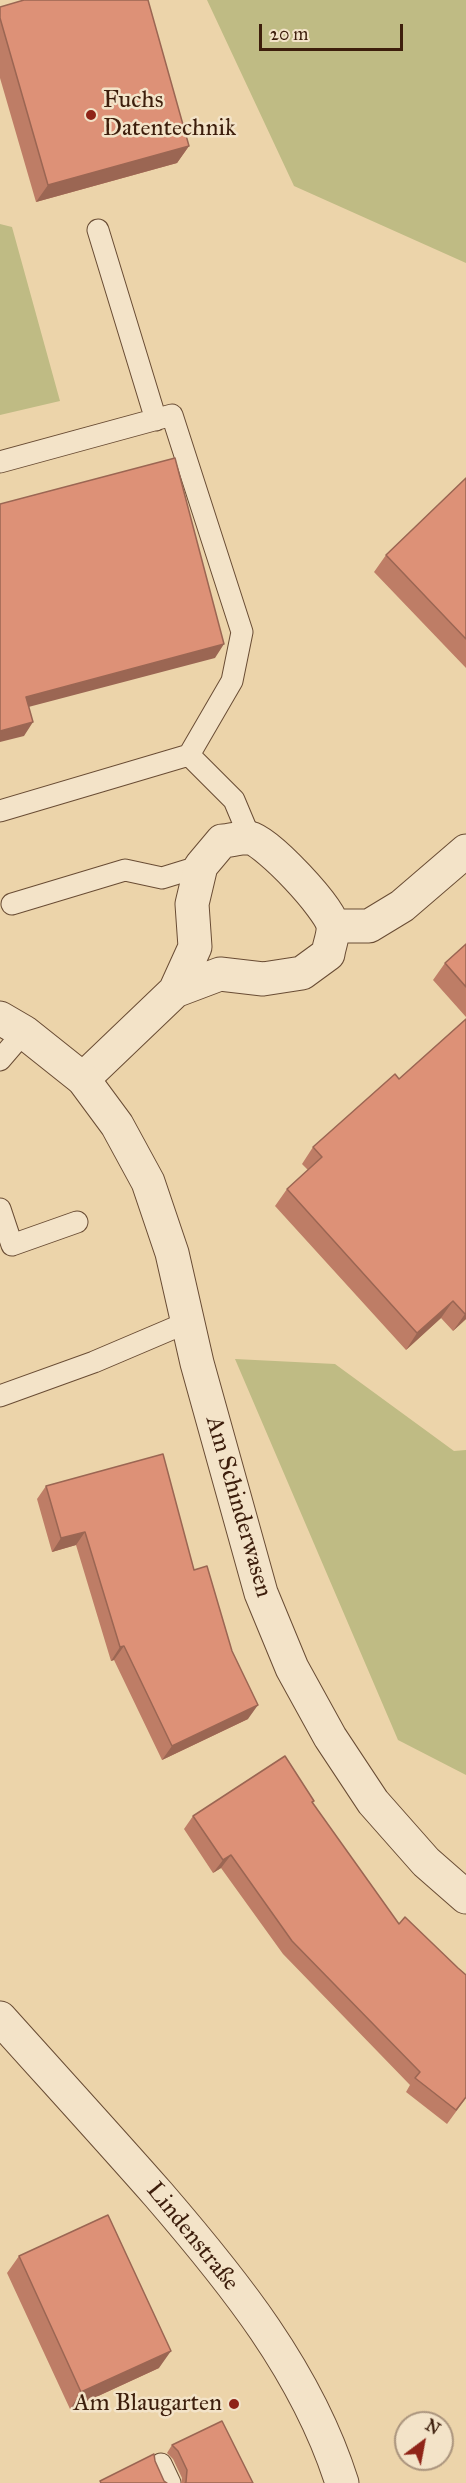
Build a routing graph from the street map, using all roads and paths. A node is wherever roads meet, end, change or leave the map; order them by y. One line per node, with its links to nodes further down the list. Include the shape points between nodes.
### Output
1 (98, 230): 2 (lane)
2 (156, 420): 3 (lane); 4 (lane, via 172,415 242,632 232,681)
3 (0, 462)
4 (189, 754): 5 (lane); 6 (lane, via 234,800)
5 (0, 811)
6 (250, 838): 8 (street, via 222,841); 10 (street, via 296,876 322,906)
7 (466, 851): 10 (street, via 402,906 369,926)
8 (201, 866): 9 (lane, via 162,878 125,870); 11 (street, via 192,904 195,947)
9 (12, 904)
10 (333, 926): 11 (street, via 328,954 302,973 263,979 220,974)
11 (176, 991): 14 (street)
12 (12, 1025): 13 (lane); 14 (street, Am Schinderwasen)
13 (0, 1060)
14 (82, 1079): 17 (street, Am Schinderwasen, via 117,1125 148,1182 172,1253)
15 (0, 1209): 16 (lane, via 12,1245)
16 (77, 1222)
17 (188, 1322): 18 (lane); 19 (street, Am Schinderwasen, via 261,1593 292,1668 330,1737 373,1802 426,1862)
18 (0, 1396)
19 (466, 1897)
20 (0, 2018): 21 (street, Lindenstraße, via 186,2227 238,2292 286,2360 320,2422)
21 (342, 2483)

